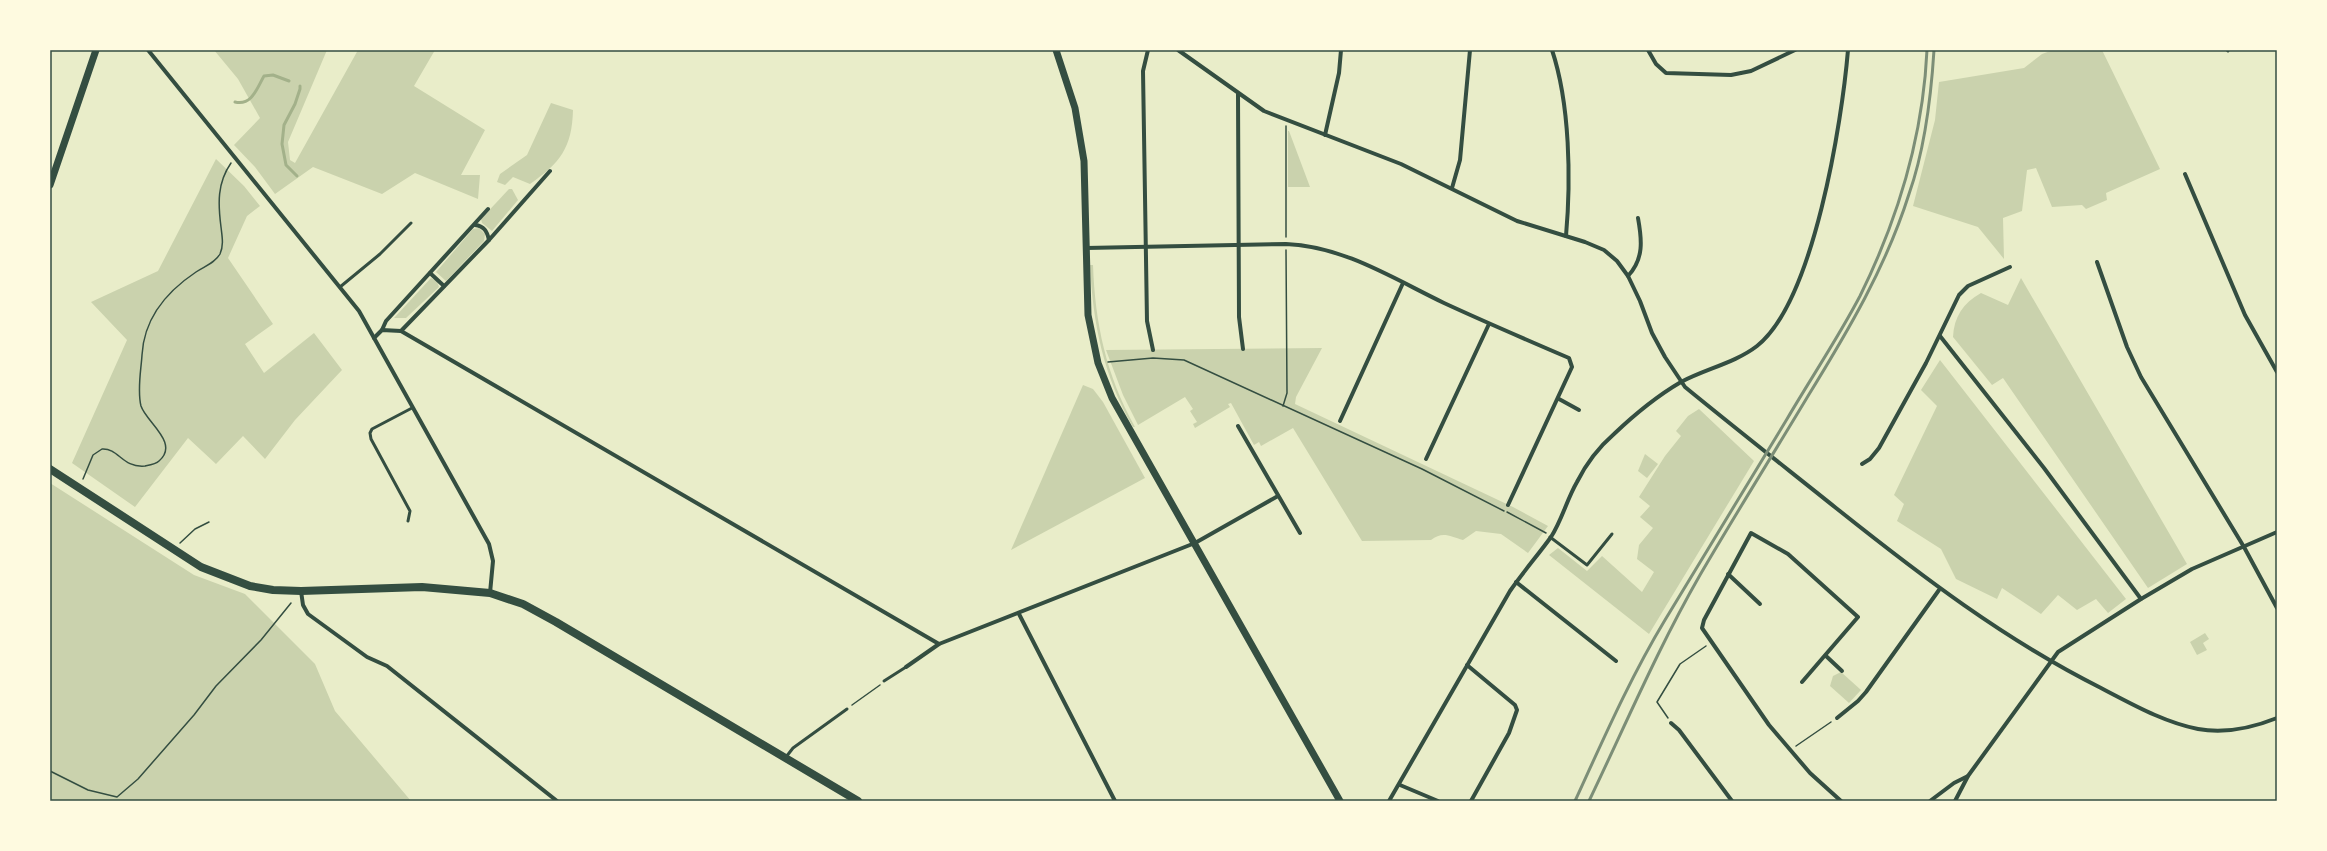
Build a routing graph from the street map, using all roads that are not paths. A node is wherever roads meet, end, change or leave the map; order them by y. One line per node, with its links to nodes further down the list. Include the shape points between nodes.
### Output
1 (96, 50): 16 (street)
2 (148, 50): 33 (street)
3 (1056, 50): 26 (street, via 1079,124 1084,161)
4 (1148, 50): 25 (street, via 1143,71)
5 (1178, 50): 12 (street)
6 (1341, 50): 13 (street, via 1339,73)
7 (1470, 50): 17 (street, via 1460,160)
8 (1552, 50): 22 (street, via 1559,70 1567,144)
9 (1648, 50): 10 (street, via 1656,64 1666,73 1731,75 1751,70)
10 (1795, 50)
11 (1848, 50): 42 (street, via 1843,99 1824,197 1810,249 1790,299 1773,328 1757,346)
12 (1238, 94): 13 (street, via 1264,111); 24 (street)
13 (1325, 135): 17 (street, via 1395,161)
14 (550, 171): 23 (street)
15 (2185, 174): 41 (street, via 2246,315)
16 (50, 185)
17 (1452, 188): 22 (street, via 1517,221)
18 (488, 209): 21 (street)
19 (1638, 218): 30 (street, via 1640,256 1638,265)
20 (411, 222): 33 (lane, via 380,254)
21 (475, 225): 23 (street, via 481,225 488,232); 29 (street)
22 (1566, 236): 30 (street, via 1604,250 1617,261)
23 (489, 240): 32 (street)
24 (1239, 245): 25 (street); 31 (street, via 1302,245 1339,252); 39 (street)
25 (1145, 247): 26 (street); 40 (street, via 1147,321)
26 (1086, 248): 58 (street, via 1088,315 1098,363 1112,398)
27 (2097, 262): 59 (street, via 2127,347 2141,376)
28 (2010, 268): 37 (street, via 1963,290)
29 (430, 273): 32 (street); 35 (street, via 386,321)
30 (1628, 276): 42 (street, via 1652,334)
31 (1403, 283): 34 (street); 46 (street)
32 (444, 286): 36 (street)
33 (340, 287): 38 (street)
34 (1489, 324): 43 (street, via 1569,358 1572,367); 48 (street)
35 (382, 330): 36 (street); 38 (street)
36 (401, 331): 69 (street)
37 (1940, 336): 49 (street, via 1879,448); 65 (street, via 2044,468)
38 (374, 338): 44 (street)
39 (1243, 349)
40 (1153, 350)
41 (2277, 372)
42 (1681, 382): 57 (street, via 1636,414 1598,450 1577,482); 62 (street)
43 (1559, 399): 45 (street); 52 (street)
44 (412, 408): 53 (lane, via 372,429 370,433 410,511); 64 (street, via 489,544 492,560)
45 (1578, 410)
46 (1340, 421)
47 (1238, 426): 51 (street)
48 (1426, 459)
49 (1862, 464)
50 (50, 469): 63 (main road, via 201,567 250,586)
51 (1278, 496): 55 (street); 58 (street)
52 (1508, 505)
53 (408, 521)
54 (2277, 532): 59 (street)
55 (1300, 533)
56 (1612, 534): 57 (lane, via 1587,565)
57 (1550, 537): 61 (street)
58 (1195, 543): 68 (street); 88 (street)
59 (2244, 547): 65 (street, via 2192,569); 67 (street)
60 (1728, 574): 66 (street); 70 (street, via 1751,533 1788,554 1858,617); 93 (street, via 1702,628 1790,751)
61 (1516, 582): 71 (street); 73 (street)
62 (1939, 590): 72 (street); 79 (street, via 1866,692)
63 (301, 591): 64 (main road, via 388,587); 85 (street, via 303,605 308,614 367,658 387,666)
64 (490, 593): 82 (main road, via 523,604 556,622)
65 (2141, 599): 72 (street, via 2066,646 2058,652)
66 (1760, 604)
67 (2277, 608)
68 (1019, 614): 69 (street); 87 (street)
69 (939, 644): 74 (street)
70 (1826, 656): 75 (street); 77 (street)
71 (1616, 661)
72 (2052, 662): 80 (street, via 2166,720 2199,729 2247,728); 83 (street)
73 (1467, 665): 84 (street); 91 (street, via 1515,705 1517,710 1509,733)
74 (906, 667): 76 (lane)
75 (1842, 671)
76 (884, 682)
77 (1802, 682)
78 (847, 709): 82 (lane, via 793,748)
79 (1837, 718)
80 (2277, 718)
81 (1672, 723): 92 (street)
82 (786, 758): 86 (main road)
83 (1968, 776): 94 (street); 95 (street)
84 (1400, 785): 89 (street); 90 (street)
85 (557, 801)
86 (858, 801)
87 (1115, 801)
88 (1340, 801)
89 (1389, 801)
90 (1438, 801)
91 (1471, 801)
92 (1732, 801)
93 (1841, 801)
94 (1930, 801)
95 (1955, 801)

